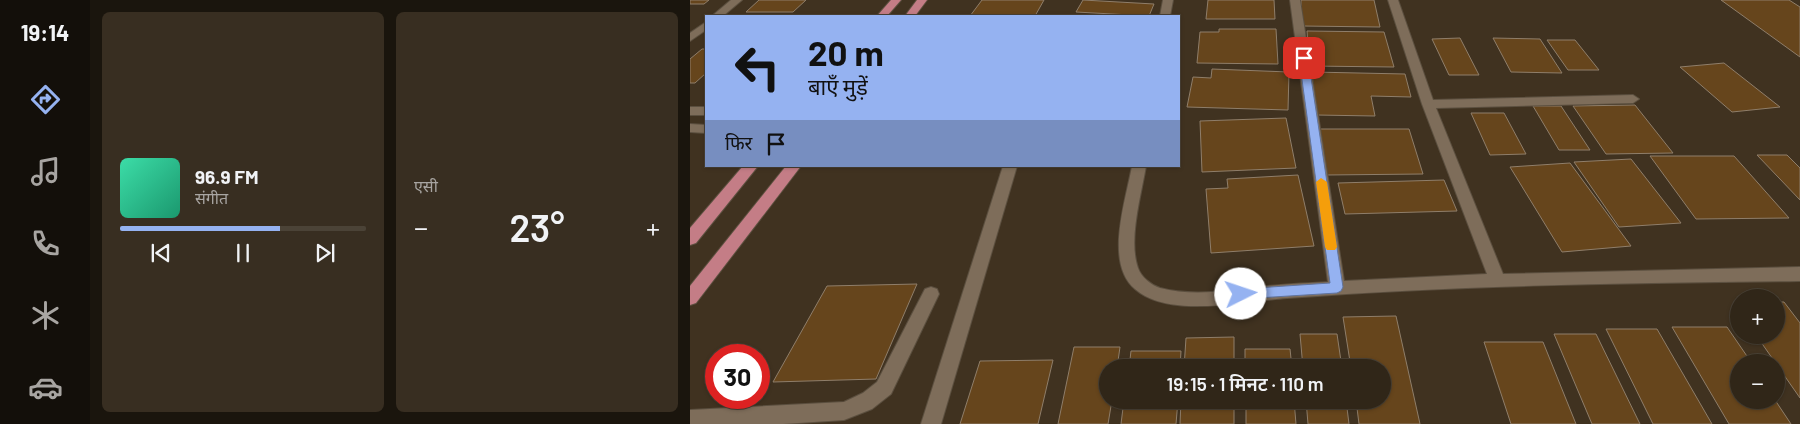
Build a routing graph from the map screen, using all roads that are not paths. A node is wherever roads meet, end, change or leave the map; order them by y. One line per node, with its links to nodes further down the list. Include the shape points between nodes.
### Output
1 (737, 0): 7 (street)
2 (896, 0): 8 (main road)
3 (922, 0): 9 (main road)
4 (1168, 0): 10 (street)
5 (1295, 0): 26 (street)
6 (1393, 0): 14 (street)
7 (718, 15)
8 (883, 15)
9 (911, 15)
10 (1166, 15)
11 (705, 26): 12 (street)
12 (690, 38)
13 (1633, 99): 14 (street)
14 (1428, 104): 25 (street)
15 (690, 111): 16 (street)
16 (705, 111)
17 (690, 128): 18 (street)
18 (705, 129)
19 (750, 167): 23 (main road)
20 (793, 167): 28 (main road)
21 (1010, 167): 30 (street)
22 (1139, 167): 26 (street, via 1127,237 1127,260 1135,280 1154,294 1184,298)
23 (690, 239)
24 (1800, 274): 25 (street)
25 (1497, 279): 26 (street)
26 (1337, 287)
27 (931, 294): 29 (street, via 884,388 860,406 844,411)
28 (690, 298)
29 (690, 420)
30 (931, 424)

